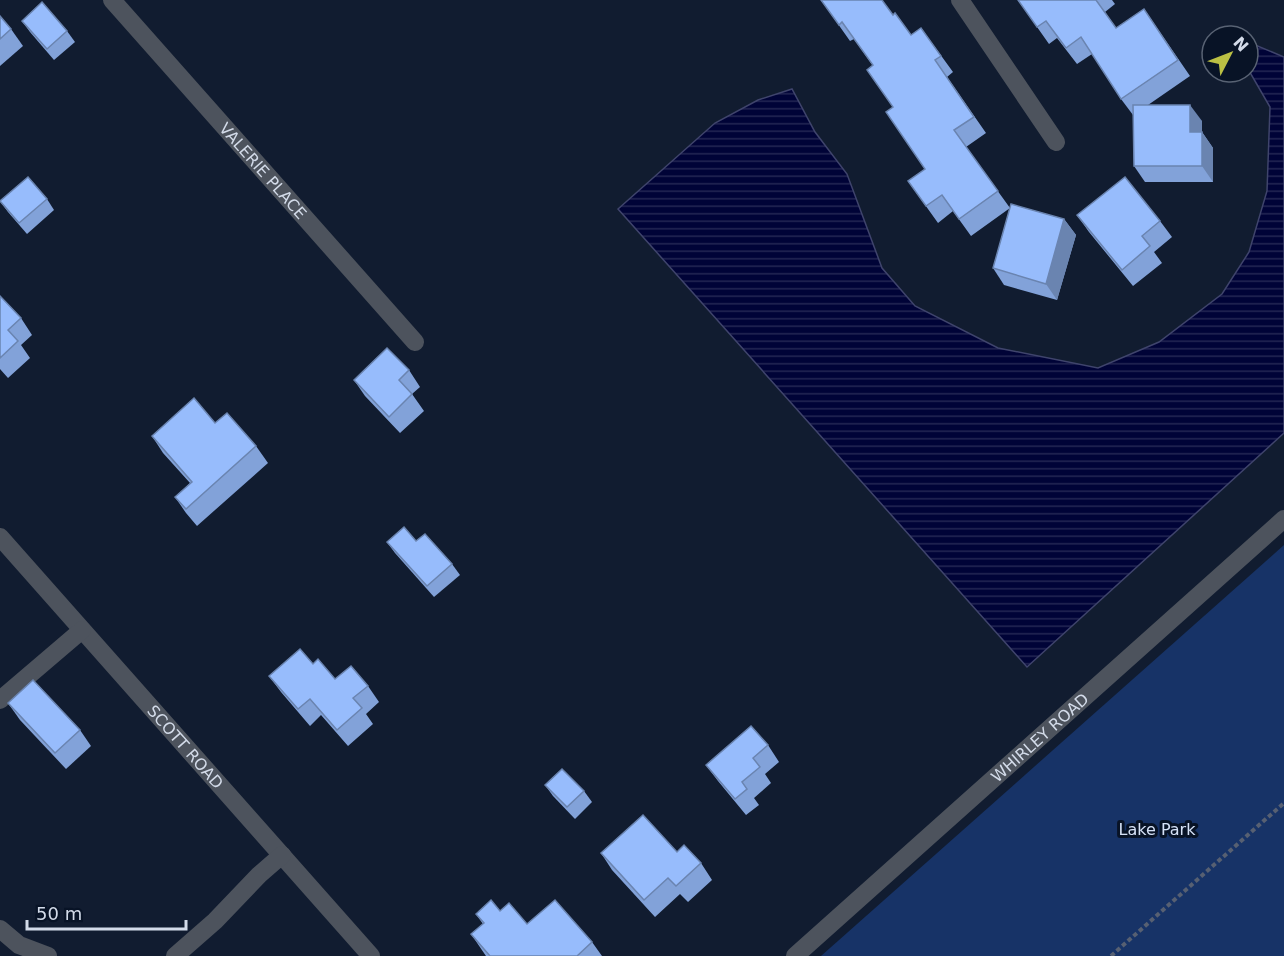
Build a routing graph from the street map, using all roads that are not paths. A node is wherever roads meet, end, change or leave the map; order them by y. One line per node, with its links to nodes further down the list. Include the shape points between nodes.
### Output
1 (112, 0): 4 (street, VALERIE PLACE)
2 (960, 0): 3 (street)
3 (1056, 142)
4 (414, 342)
5 (1284, 519): 14 (street, WHIRLEY ROAD)
6 (0, 537): 7 (street, SCOTT ROAD)
7 (82, 630): 8 (street); 9 (street, SCOTT ROAD)
8 (0, 700)
9 (282, 855): 12 (street); 13 (street, SCOTT ROAD)
10 (0, 929): 11 (street, via 19,945)
11 (48, 956)
12 (175, 956)
13 (371, 956)
14 (795, 956)

